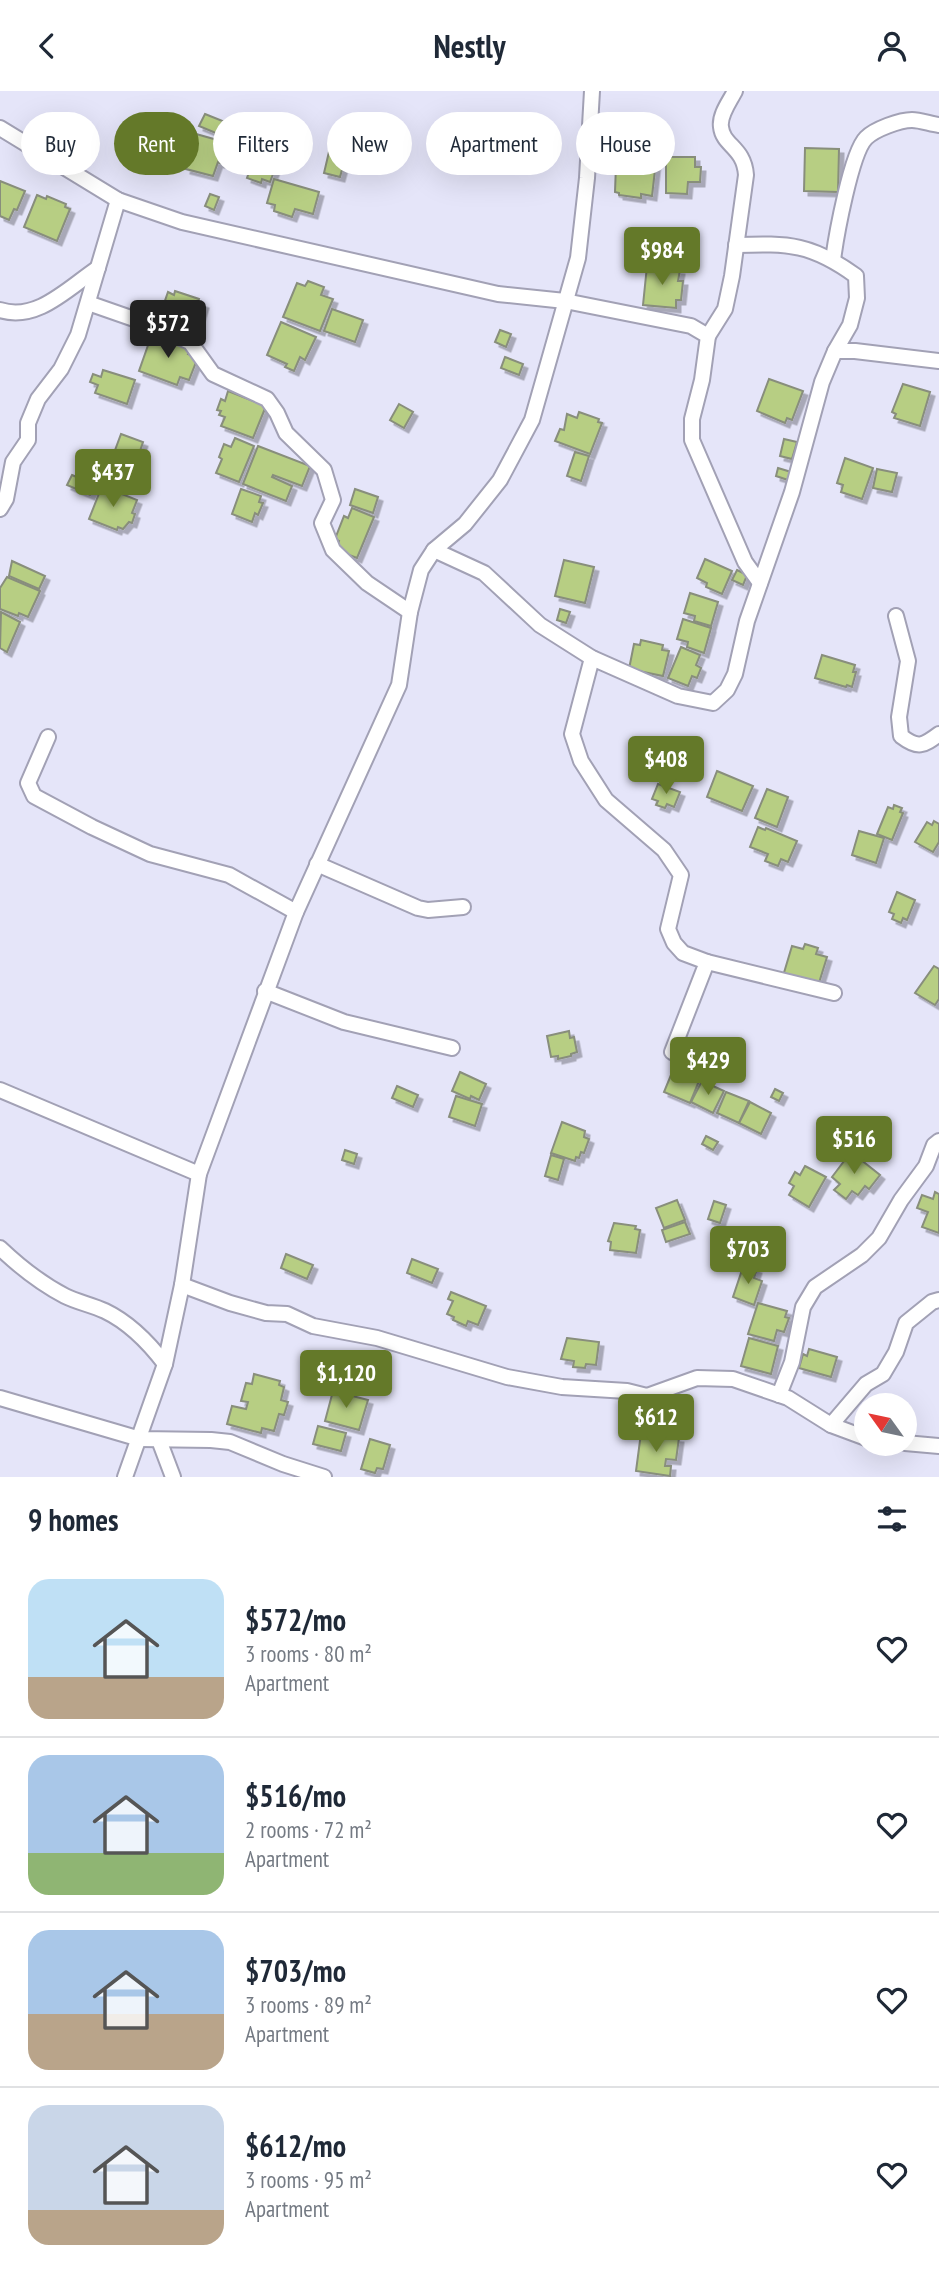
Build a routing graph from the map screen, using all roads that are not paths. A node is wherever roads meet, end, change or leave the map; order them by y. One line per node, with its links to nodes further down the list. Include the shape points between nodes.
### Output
1 (592, 91): 9 (street, via 578,258)
2 (736, 91): 6 (street, via 720,126 745,160)
3 (939, 125): 7 (street, via 911,120 866,138 838,223)
4 (0, 128): 5 (street)
5 (118, 200): 8 (street); 9 (street, via 182,222 498,294)
6 (736, 244): 7 (street, via 781,243); 12 (street, via 725,309)
7 (833, 260): 13 (street, via 856,276 857,298 850,325)
8 (98, 268): 10 (street); 11 (street, via 43,307 26,313)
9 (565, 301): 12 (street, via 691,326); 16 (street, via 532,420 500,479 465,524)
10 (88, 303): 15 (street, via 61,369 38,399 28,423 28,440 13,462); 18 (street, via 190,342 213,373 267,399 286,433 324,470 333,499 322,523 333,550 367,583)
11 (0, 310)
12 (708, 336): 17 (street, via 692,440 746,562)
13 (835, 351): 14 (street); 17 (street)
14 (939, 361)
15 (0, 509)
16 (435, 550): 18 (street, via 421,570); 20 (street, via 484,573 540,625)
17 (760, 583): 20 (street, via 736,674 713,703 678,696)
18 (410, 612): 23 (street, via 399,685)
19 (896, 616): 21 (street, via 908,661 898,717 901,736 912,745 925,744)
20 (592, 658): 26 (street, via 572,734 581,761 606,800 664,851 681,875 668,929 682,953)
21 (939, 734)
22 (48, 737): 25 (street, via 28,783 34,796 150,854 229,875)
23 (317, 864): 24 (street, via 418,908); 25 (street)
24 (463, 907)
25 (296, 912): 27 (street)
26 (707, 962): 28 (street); 30 (street)
27 (265, 991): 29 (street, via 344,1022); 33 (street)
28 (834, 993)
29 (452, 1048)
30 (672, 1052)
31 (0, 1090): 33 (street)
32 (939, 1141): 38 (street, via 879,1238 815,1287 803,1307 792,1362)
33 (199, 1174): 35 (street)
34 (0, 1248): 37 (street, via 23,1271 126,1325)
35 (182, 1285): 37 (street); 38 (street, via 254,1310 287,1314 313,1327 377,1338 507,1377 647,1396 698,1378 733,1379)
36 (939, 1300): 40 (street, via 906,1323 883,1374 866,1384)
37 (166, 1364): 42 (street)
38 (779, 1395): 40 (street)
39 (0, 1398): 42 (street)
40 (831, 1425): 41 (street)
41 (854, 1434)
42 (140, 1439): 43 (street); 46 (street)
43 (159, 1440): 47 (street); 48 (street, via 230,1442)
44 (917, 1444): 45 (street)
45 (939, 1446)
46 (125, 1477)
47 (173, 1477)
48 (324, 1477)

